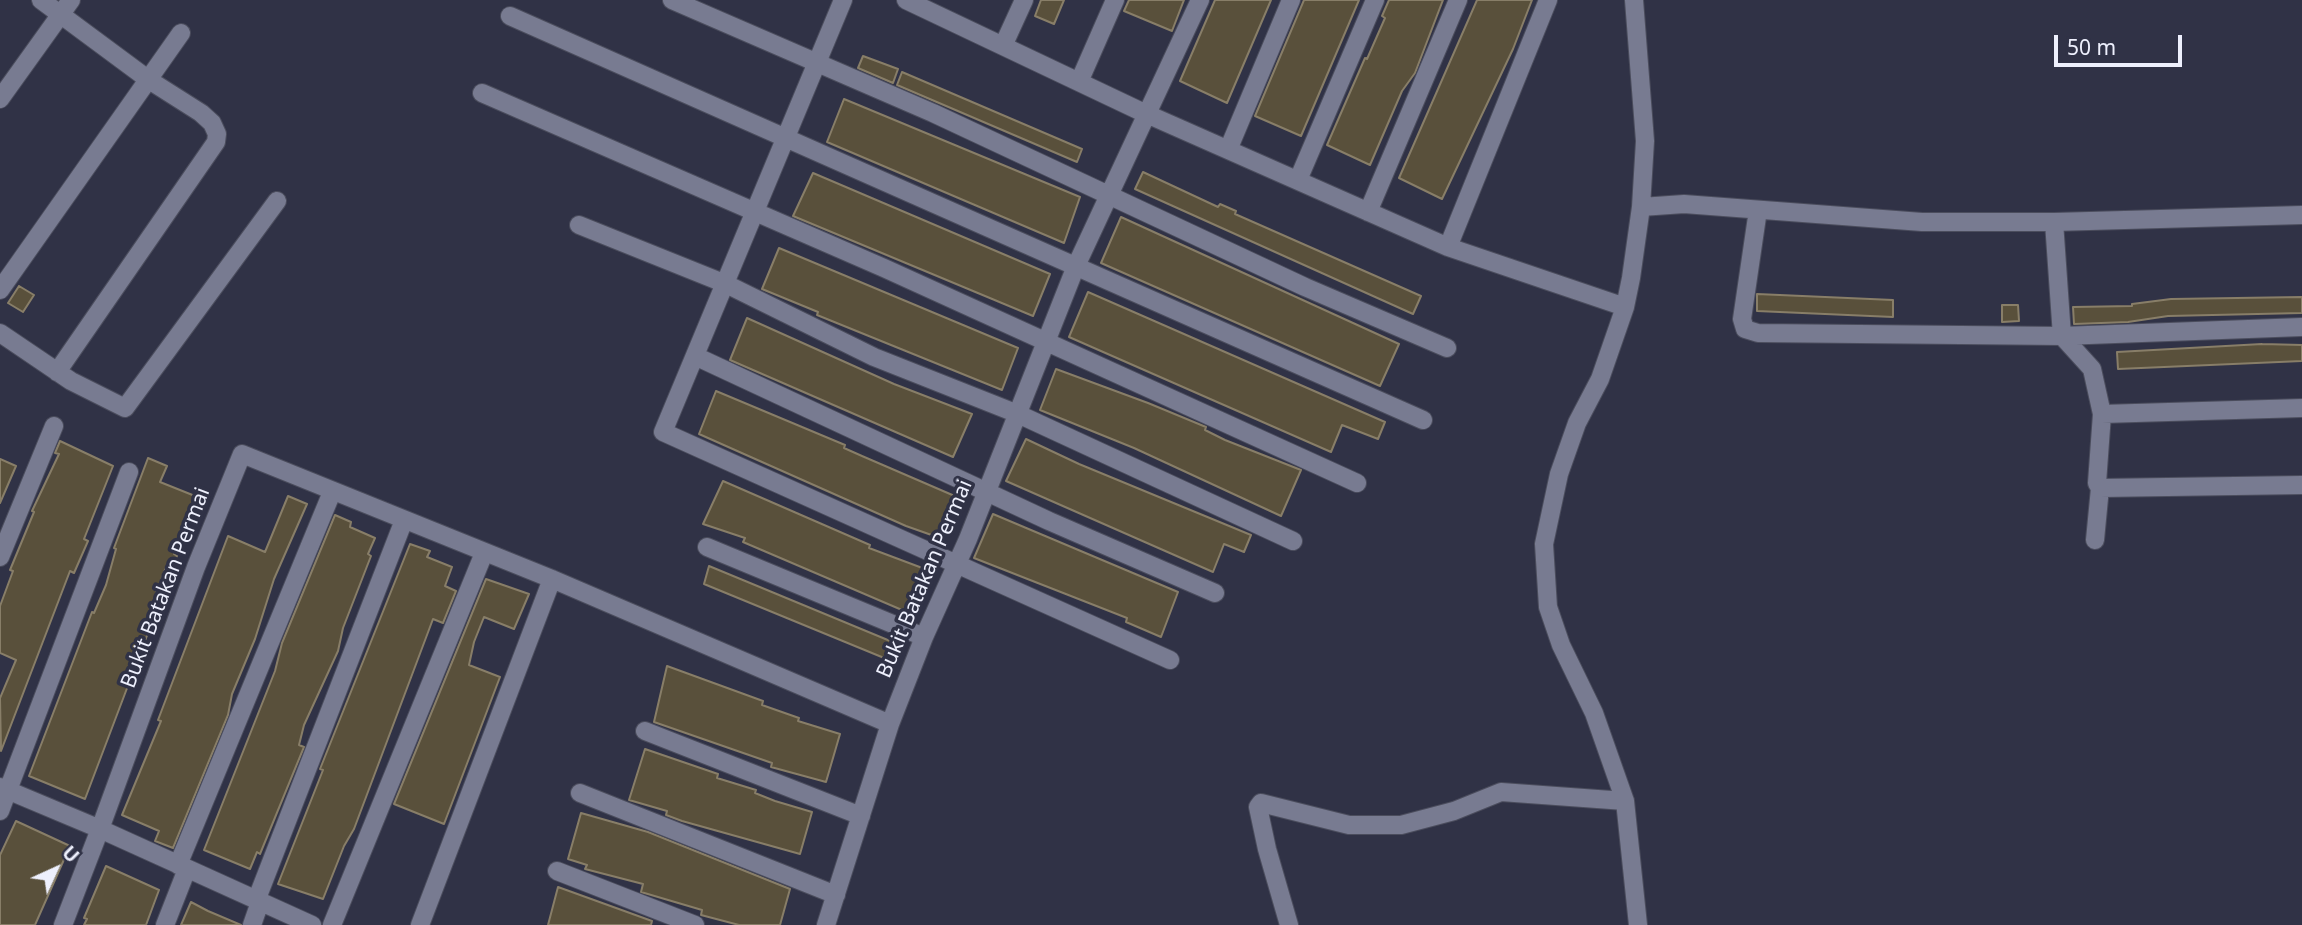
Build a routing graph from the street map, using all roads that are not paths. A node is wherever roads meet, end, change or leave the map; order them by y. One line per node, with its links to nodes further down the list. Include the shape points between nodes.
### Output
1 (41, 0): 15 (street)
2 (71, 0): 15 (street)
3 (672, 0): 19 (street)
4 (843, 0): 19 (street)
5 (906, 0): 14 (street)
6 (1024, 0): 18 (street)
7 (1115, 0): 21 (street)
8 (1200, 0): 24 (street, Bukit Batakan Permai)
9 (1291, 0): 26 (street)
10 (1375, 0): 27 (street)
11 (1458, 0): 33 (street)
12 (1548, 0): 37 (street)
13 (1634, 0): 30 (street, via 1644,131)
14 (941, 7): 18 (street)
15 (60, 15): 20 (street); 23 (street)
16 (510, 16): 25 (street)
17 (181, 33): 20 (street)
18 (1003, 46): 21 (street)
19 (819, 64): 25 (street); 28 (street)
20 (149, 80): 40 (street); 48 (street, via 212,123 218,134 216,142)
21 (1079, 82): 24 (street)
22 (481, 93): 32 (street)
23 (0, 99)
24 (1149, 114): 26 (street); 28 (street, Bukit Batakan Permai)
25 (786, 140): 32 (street); 38 (street)
26 (1228, 150): 27 (street)
27 (1298, 180): 33 (street)
28 (1110, 194): 38 (street, Bukit Batakan Permai); 46 (street)
29 (277, 201): 48 (street, via 125,408)
30 (1642, 206): 31 (street); 41 (street)
31 (1758, 209): 35 (street, via 1922,222); 44 (street, via 1742,319 1745,329 1758,333)
32 (754, 212): 39 (street); 45 (street)
33 (1368, 212): 37 (street)
34 (2302, 215): 35 (street)
35 (2054, 222): 44 (street)
36 (579, 225): 39 (street)
37 (1448, 247): 41 (street)
38 (1076, 267): 45 (street, Bukit Batakan Permai); 52 (street)
39 (726, 284): 47 (street); 50 (street, via 874,357)
40 (0, 290)
41 (1625, 307): 75 (street, via 1600,379 1566,454 1544,544 1548,607 1560,645 1594,713)
42 (2302, 327): 44 (street)
43 (0, 333): 48 (street)
44 (2062, 336): 51 (street, via 2092,369)
45 (1046, 344): 50 (street, Bukit Batakan Permai); 55 (street)
46 (1447, 348)
47 (695, 356): 58 (street); 66 (street, via 663,432)
48 (57, 372)
49 (2302, 408): 51 (street)
50 (1017, 414): 58 (street, Bukit Batakan Permai); 62 (street)
51 (2102, 414): 57 (street)
52 (1423, 420)
53 (54, 426): 65 (street)
54 (129, 472): 73 (street)
55 (1357, 483)
56 (2302, 485): 57 (street)
57 (2100, 488): 61 (street)
58 (987, 490): 66 (street, Bukit Batakan Permai); 68 (street)
59 (332, 492): 60 (street, Bukit Batakan Permai); 78 (street, Bukit Batakan Permai, via 243,454 196,567); 79 (street)
60 (404, 520): 64 (street, Bukit Batakan Permai); 82 (street)
61 (2095, 540)
62 (1293, 541)
63 (707, 547): 69 (street)
64 (484, 553): 67 (street, Bukit Batakan Permai); 87 (street)
65 (0, 557)
66 (958, 565): 69 (street, Bukit Batakan Permai); 70 (street)
67 (552, 579): 71 (street, Bukit Batakan Permai); 88 (street)
68 (1215, 593)
69 (924, 638): 71 (street, Bukit Batakan Permai)
70 (1170, 660)
71 (890, 724): 77 (street)
72 (645, 731): 77 (street)
73 (4, 789): 76 (street); 78 (street)
74 (580, 793): 81 (street)
75 (1625, 802): 91 (street, via 1501,792 1401,825 1349,825 1261,803 1267,849); 92 (street)
76 (0, 811)
77 (861, 816): 81 (street)
78 (100, 829): 79 (street); 83 (street, Bukit Batakan Permai)
79 (182, 867): 82 (street); 84 (street)
80 (557, 871): 89 (street)
81 (836, 895): 90 (street)
82 (258, 902): 85 (street); 86 (street)
83 (63, 925)
84 (165, 925)
85 (252, 925)
86 (312, 925)
87 (332, 925)
88 (420, 925)
89 (695, 925)
90 (826, 925)
91 (1289, 925)
92 (1638, 925)

